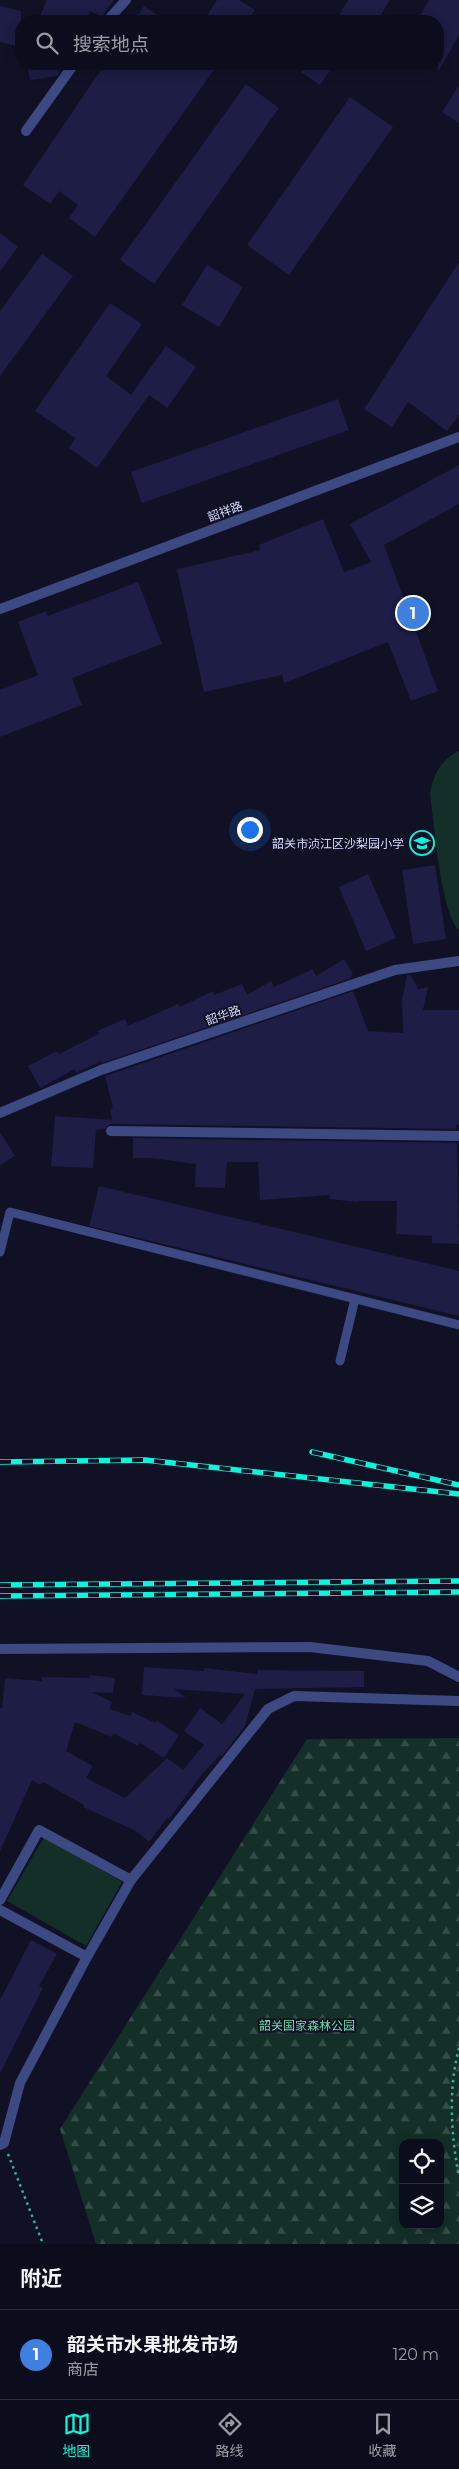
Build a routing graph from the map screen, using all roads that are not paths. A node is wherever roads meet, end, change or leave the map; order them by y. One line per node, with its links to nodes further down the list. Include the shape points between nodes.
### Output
1 (126, 0): 2 (street)
2 (112, 15)
3 (70, 70): 4 (street)
4 (26, 131)
5 (459, 437): 6 (street, 韶祥路)
6 (0, 609)
7 (459, 960): 8 (street, 韶华路, via 395,970 100,1070)
8 (0, 1113)
9 (110, 1131): 10 (street)
10 (459, 1136)
11 (0, 1252): 12 (lane, via 10,1212)
12 (355, 1299): 13 (lane); 14 (lane)
13 (459, 1325)
14 (340, 1361)
15 (0, 1649): 16 (street, via 310,1647 428,1661)
16 (459, 1677)
17 (459, 1701): 18 (street, via 294,1696 268,1709)
18 (131, 1880): 19 (street, via 39,1830); 21 (street)
19 (0, 1900)
20 (0, 1910): 21 (street)
21 (87, 1957): 22 (street, via 20,2082)
22 (2, 2144)

